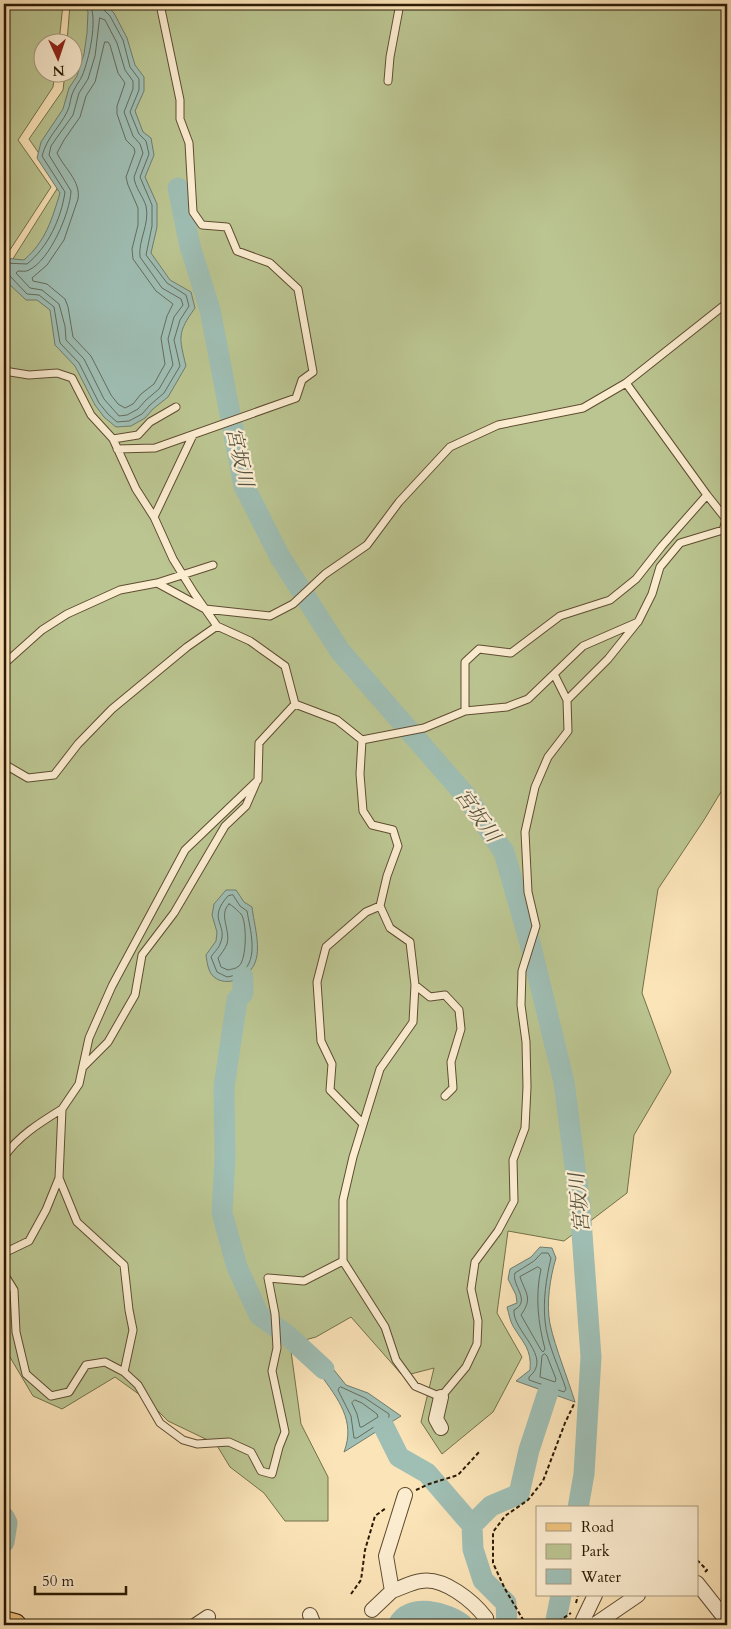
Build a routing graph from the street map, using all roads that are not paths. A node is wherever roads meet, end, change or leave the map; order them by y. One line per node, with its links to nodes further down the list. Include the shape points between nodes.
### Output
1 (158, 4): 8 (lane, via 180,100 180,120 189,143 192,212 202,225 226,227 237,251 270,263 298,289 313,372 302,380 296,398)
2 (397, 4): 3 (lane, via 399,10)
3 (388, 81)
4 (727, 303): 6 (lane)
5 (4, 371): 9 (lane, via 72,378 91,415)
6 (626, 382): 11 (lane); 18 (lane, via 583,408 498,425 450,447 399,502 367,545 325,574 293,604 270,616)
7 (176, 408): 9 (lane, via 150,422 138,435)
8 (193, 435): 10 (lane, via 155,448); 12 (lane)
9 (113, 439): 10 (lane)
10 (117, 449): 12 (lane)
11 (707, 495): 13 (lane); 25 (lane, via 636,579 610,600 560,616 512,653 479,649 465,662)
12 (154, 517): 16 (lane)
13 (727, 519): 14 (lane)
14 (725, 530): 19 (lane, via 680,543 660,567 652,594)
15 (213, 565): 16 (lane)
16 (182, 574): 17 (lane); 18 (lane)
17 (157, 583): 18 (lane); 21 (lane, via 120,590 67,614 42,630)
18 (205, 609): 20 (lane)
19 (638, 622): 22 (lane, via 583,646); 23 (lane, via 608,659)
20 (217, 626): 24 (lane, via 250,641 285,666); 27 (lane, via 112,709 54,775 28,778)
21 (4, 664)
22 (554, 674): 23 (lane); 25 (lane, via 528,699 507,706)
23 (567, 700): 41 (lane, via 568,731 548,757 538,779 525,832 528,892 536,926 522,971 527,1087 525,1128 513,1160 514,1201 498,1231 475,1262 471,1289 478,1321 478,1344 466,1367)
24 (295, 704): 26 (lane, via 337,720); 28 (lane, via 259,743)
25 (465, 711): 26 (lane, via 424,728)
26 (362, 740): 29 (lane, via 363,811 372,824 393,830 398,846)
27 (4, 764)
28 (258, 780): 31 (lane, via 185,850 112,986 90,1038); 31 (lane, via 246,806 225,826 174,913 142,954 135,995 108,1042)
29 (380, 906): 30 (lane, via 390,928 410,942); 34 (lane, via 366,912 326,947 318,982 321,1041 332,1064 330,1090)
30 (415, 985): 32 (lane, via 430,997 445,995 460,1010 461,1029 451,1062 453,1088); 34 (lane, via 413,1022 380,1069)
31 (83, 1066): 33 (lane, via 79,1084)
32 (445, 1096)
33 (62, 1108): 35 (lane, via 38,1123); 36 (lane)
34 (363, 1124): 38 (lane, via 343,1200)
35 (4, 1157)
36 (59, 1178): 37 (lane, via 28,1241); 40 (lane, via 77,1222 124,1265 133,1330)
37 (4, 1253)
38 (343, 1261): 40 (lane, via 304,1281 268,1278 277,1348 272,1371 286,1432 272,1474 261,1470 251,1452 229,1442 197,1444 183,1440 160,1423 138,1385); 41 (lane, via 385,1327 400,1366 415,1386)
39 (4, 1274): 40 (lane, via 14,1290 16,1332 26,1374 51,1396 69,1392 86,1365 105,1362)
40 (124, 1372)
41 (441, 1397): 42 (street, via 436,1419)
42 (441, 1428)
43 (405, 1495): 45 (street, via 386,1556)
44 (700, 1579): 50 (street)
45 (392, 1591): 48 (street); 54 (street, via 422,1580 447,1585 477,1606 486,1618)
46 (595, 1596): 55 (street, via 583,1620)
47 (637, 1596): 56 (street)
48 (372, 1610)
49 (208, 1617): 53 (street)
50 (727, 1621)
51 (4, 1622): 52 (main road)
52 (14, 1625)
53 (196, 1625)
54 (482, 1625)
55 (588, 1625)
56 (594, 1625)

